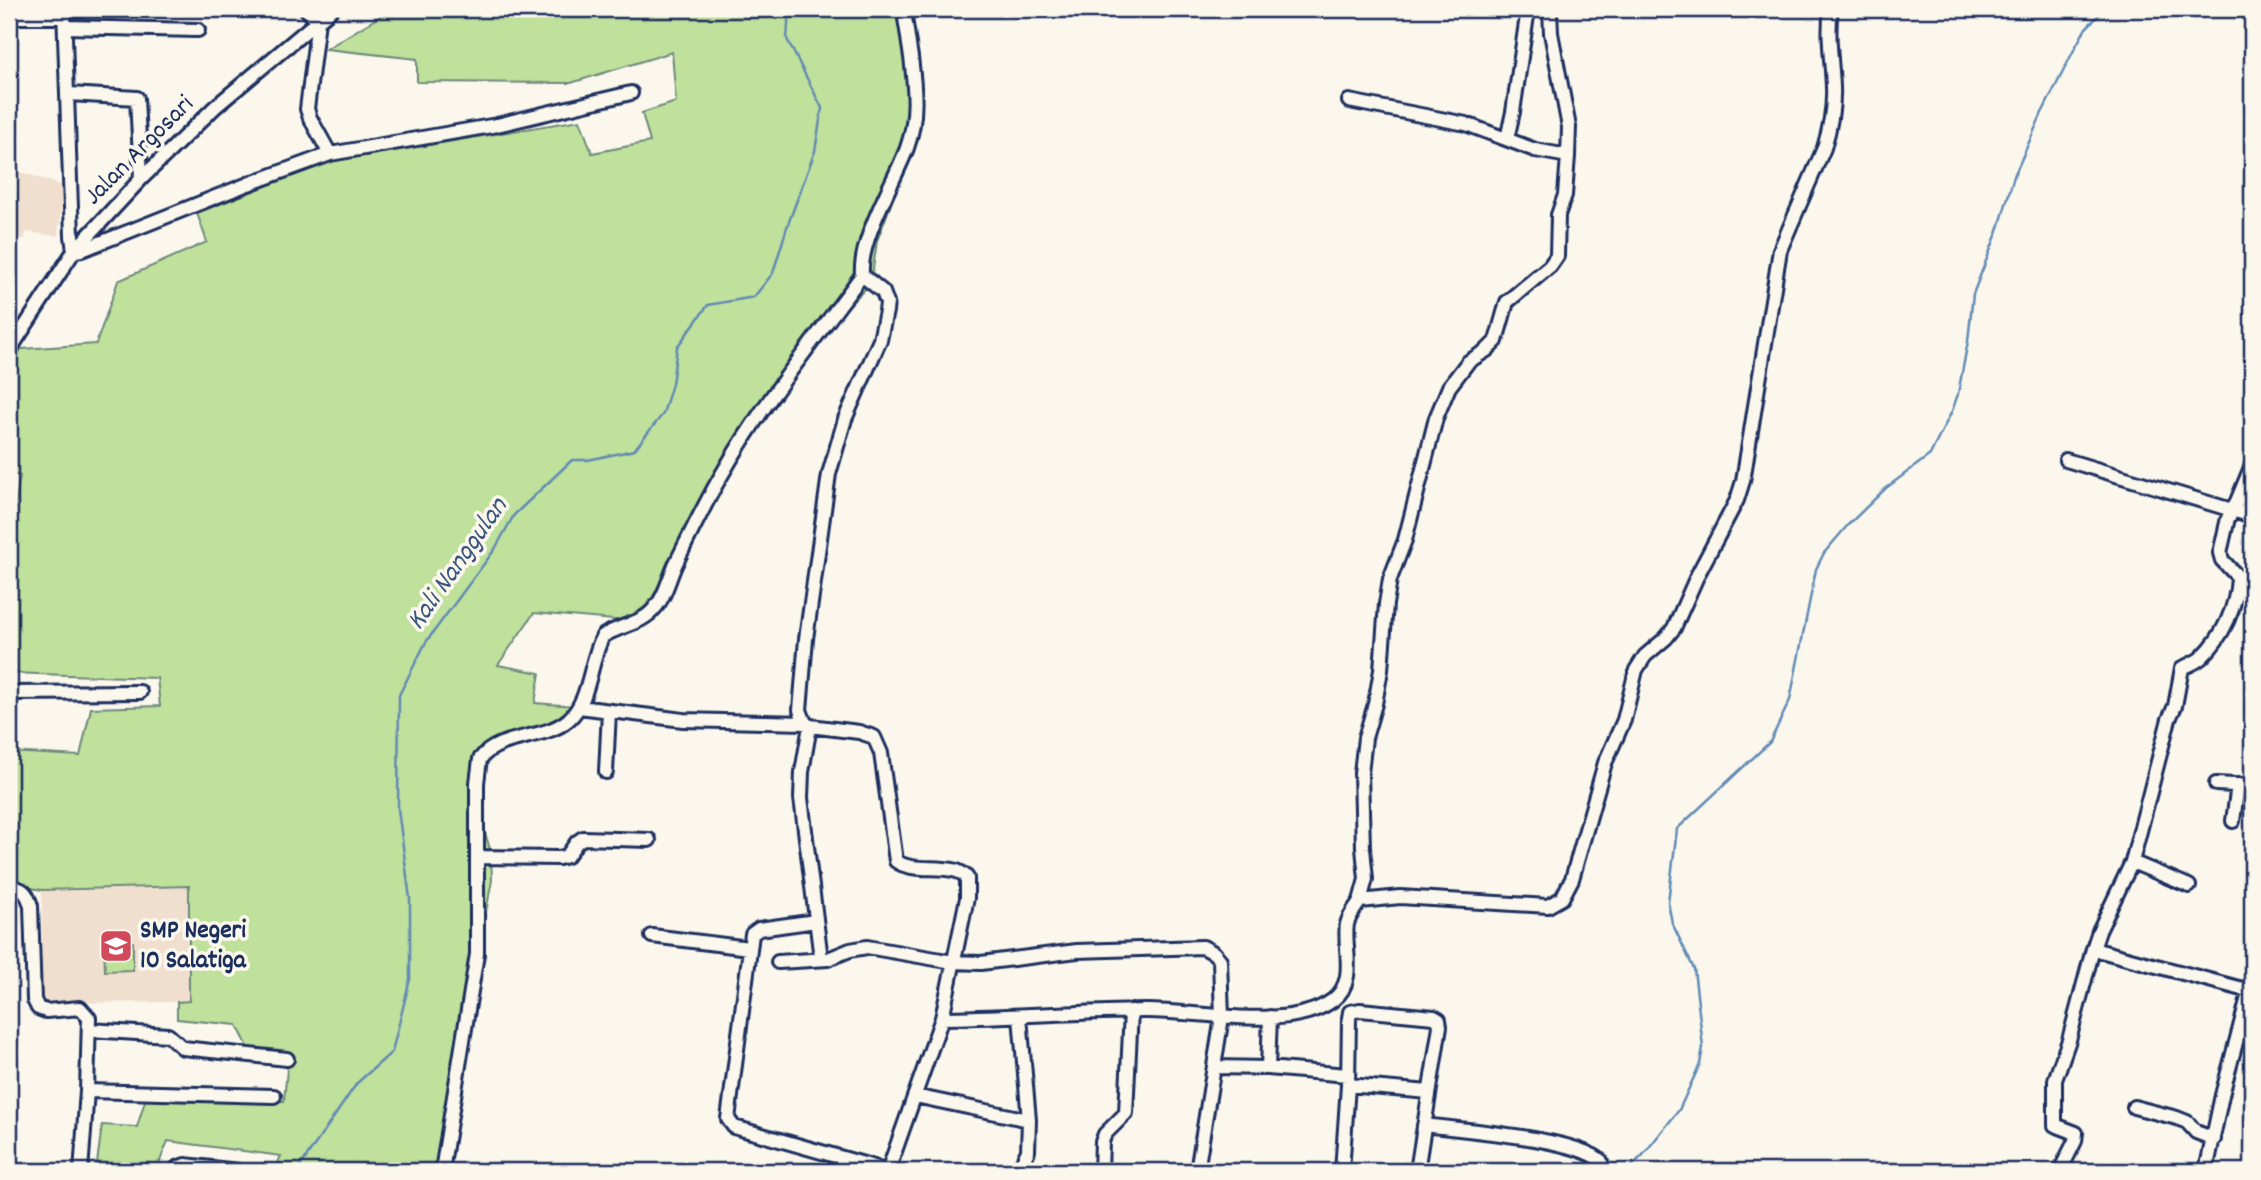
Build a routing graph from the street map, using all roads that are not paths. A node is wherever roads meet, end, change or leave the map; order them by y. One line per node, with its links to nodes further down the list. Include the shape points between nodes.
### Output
1 (306, 9): 9 (street)
2 (332, 9): 9 (street, Jalan Argosari)
3 (903, 9): 19 (street, via 915,83 914,125 870,235)
4 (1528, 9): 14 (street)
5 (1550, 9): 16 (street, via 1550,33 1569,127)
6 (1831, 9): 40 (street, via 1832,114 1824,148 1780,250 1743,481 1674,628 1636,670 1568,890 1548,906 1400,897)
7 (9, 17): 8 (street)
8 (65, 18): 10 (street); 12 (street)
9 (318, 21): 15 (street, via 307,109); 17 (street, Jalan Argosari, via 215,107)
10 (198, 30)
11 (631, 93): 15 (street, via 496,125)
12 (69, 94): 17 (street, via 137,97); 18 (street)
13 (1349, 101): 14 (street, via 1466,124)
14 (1507, 139): 16 (street)
15 (330, 153): 18 (street)
16 (1568, 156): 40 (street, via 1557,256 1507,302 1496,341 1468,362 1449,387 1391,579 1381,670 1361,773 1366,879)
17 (141, 179): 18 (street, Jalan Argosari)
18 (74, 251): 20 (street, Jalan Argosari)
19 (862, 275): 27 (street, via 758,412 660,601 641,620 603,636); 29 (street, via 883,292 887,303 880,340 845,419 829,474 806,639 800,710)
20 (10, 347)
21 (2066, 460): 23 (street)
22 (2252, 465): 23 (street)
23 (2233, 511): 24 (street); 37 (street, via 2220,553 2238,577 2232,610 2200,659 2182,668)
24 (2252, 516)
25 (140, 692): 26 (street)
26 (9, 693)
27 (579, 707): 28 (street); 36 (street, via 551,730 493,748 480,759)
28 (609, 711): 29 (street, via 683,720); 30 (street)
29 (807, 725): 41 (street, via 801,798); 47 (street, via 874,737 881,753 896,861 966,876 967,898)
30 (606, 772)
31 (2216, 784): 32 (street)
32 (2238, 785): 33 (street); 34 (street)
33 (2252, 786)
34 (2233, 821)
35 (649, 840): 36 (street, via 583,838 559,858)
36 (478, 857): 73 (street, via 477,954)
37 (2132, 862): 38 (street); 44 (street)
38 (2189, 886)
39 (9, 887): 56 (street, via 24,890 31,906 38,1008 80,1008 89,1018)
40 (1360, 901): 49 (street, via 1347,925 1349,961)
41 (816, 921): 43 (street, via 755,931); 45 (street)
42 (652, 936): 43 (street)
43 (750, 948): 74 (street, via 727,1116 731,1126)
44 (2093, 948): 48 (street); 80 (street, via 2055,1080 2055,1125 2076,1133)
45 (821, 959): 46 (street); 47 (street, via 867,947)
46 (778, 962)
47 (953, 962): 53 (street, via 1077,951 1203,947 1220,960); 55 (street)
48 (2251, 987): 68 (street)
49 (1335, 999): 51 (street, via 1340,1008); 54 (street, via 1312,1011)
50 (1131, 1011): 52 (street); 53 (street); 76 (street, via 1126,1113 1105,1134)
51 (1350, 1012): 60 (street); 62 (street, via 1439,1020)
52 (1020, 1017): 55 (street); 66 (street)
53 (1222, 1017): 54 (street); 58 (street)
54 (1270, 1017): 59 (street)
55 (942, 1018): 64 (street)
56 (90, 1030): 57 (street, via 167,1035 183,1048); 61 (street)
57 (287, 1059)
58 (1214, 1067): 59 (street); 77 (street)
59 (1268, 1068): 60 (street)
60 (1348, 1080): 62 (street); 78 (street)
61 (87, 1091): 63 (street); 70 (street)
62 (1429, 1092): 67 (street)
63 (274, 1096)
64 (915, 1096): 66 (street); 74 (street)
65 (2134, 1107): 68 (street, via 2187,1122 2196,1132)
66 (1029, 1121): 75 (street, via 1028,1151)
67 (1424, 1125): 69 (street, via 1552,1142 1589,1152); 79 (street)
68 (2214, 1139): 81 (street)
69 (1601, 1161)
70 (81, 1171)
71 (176, 1171): 72 (street, via 185,1165)
72 (238, 1171)
73 (442, 1171)
74 (888, 1171)
75 (1012, 1171)
76 (1101, 1171)
77 (1197, 1171)
78 (1342, 1171)
79 (1417, 1171)
80 (2060, 1171)
81 (2206, 1171)

